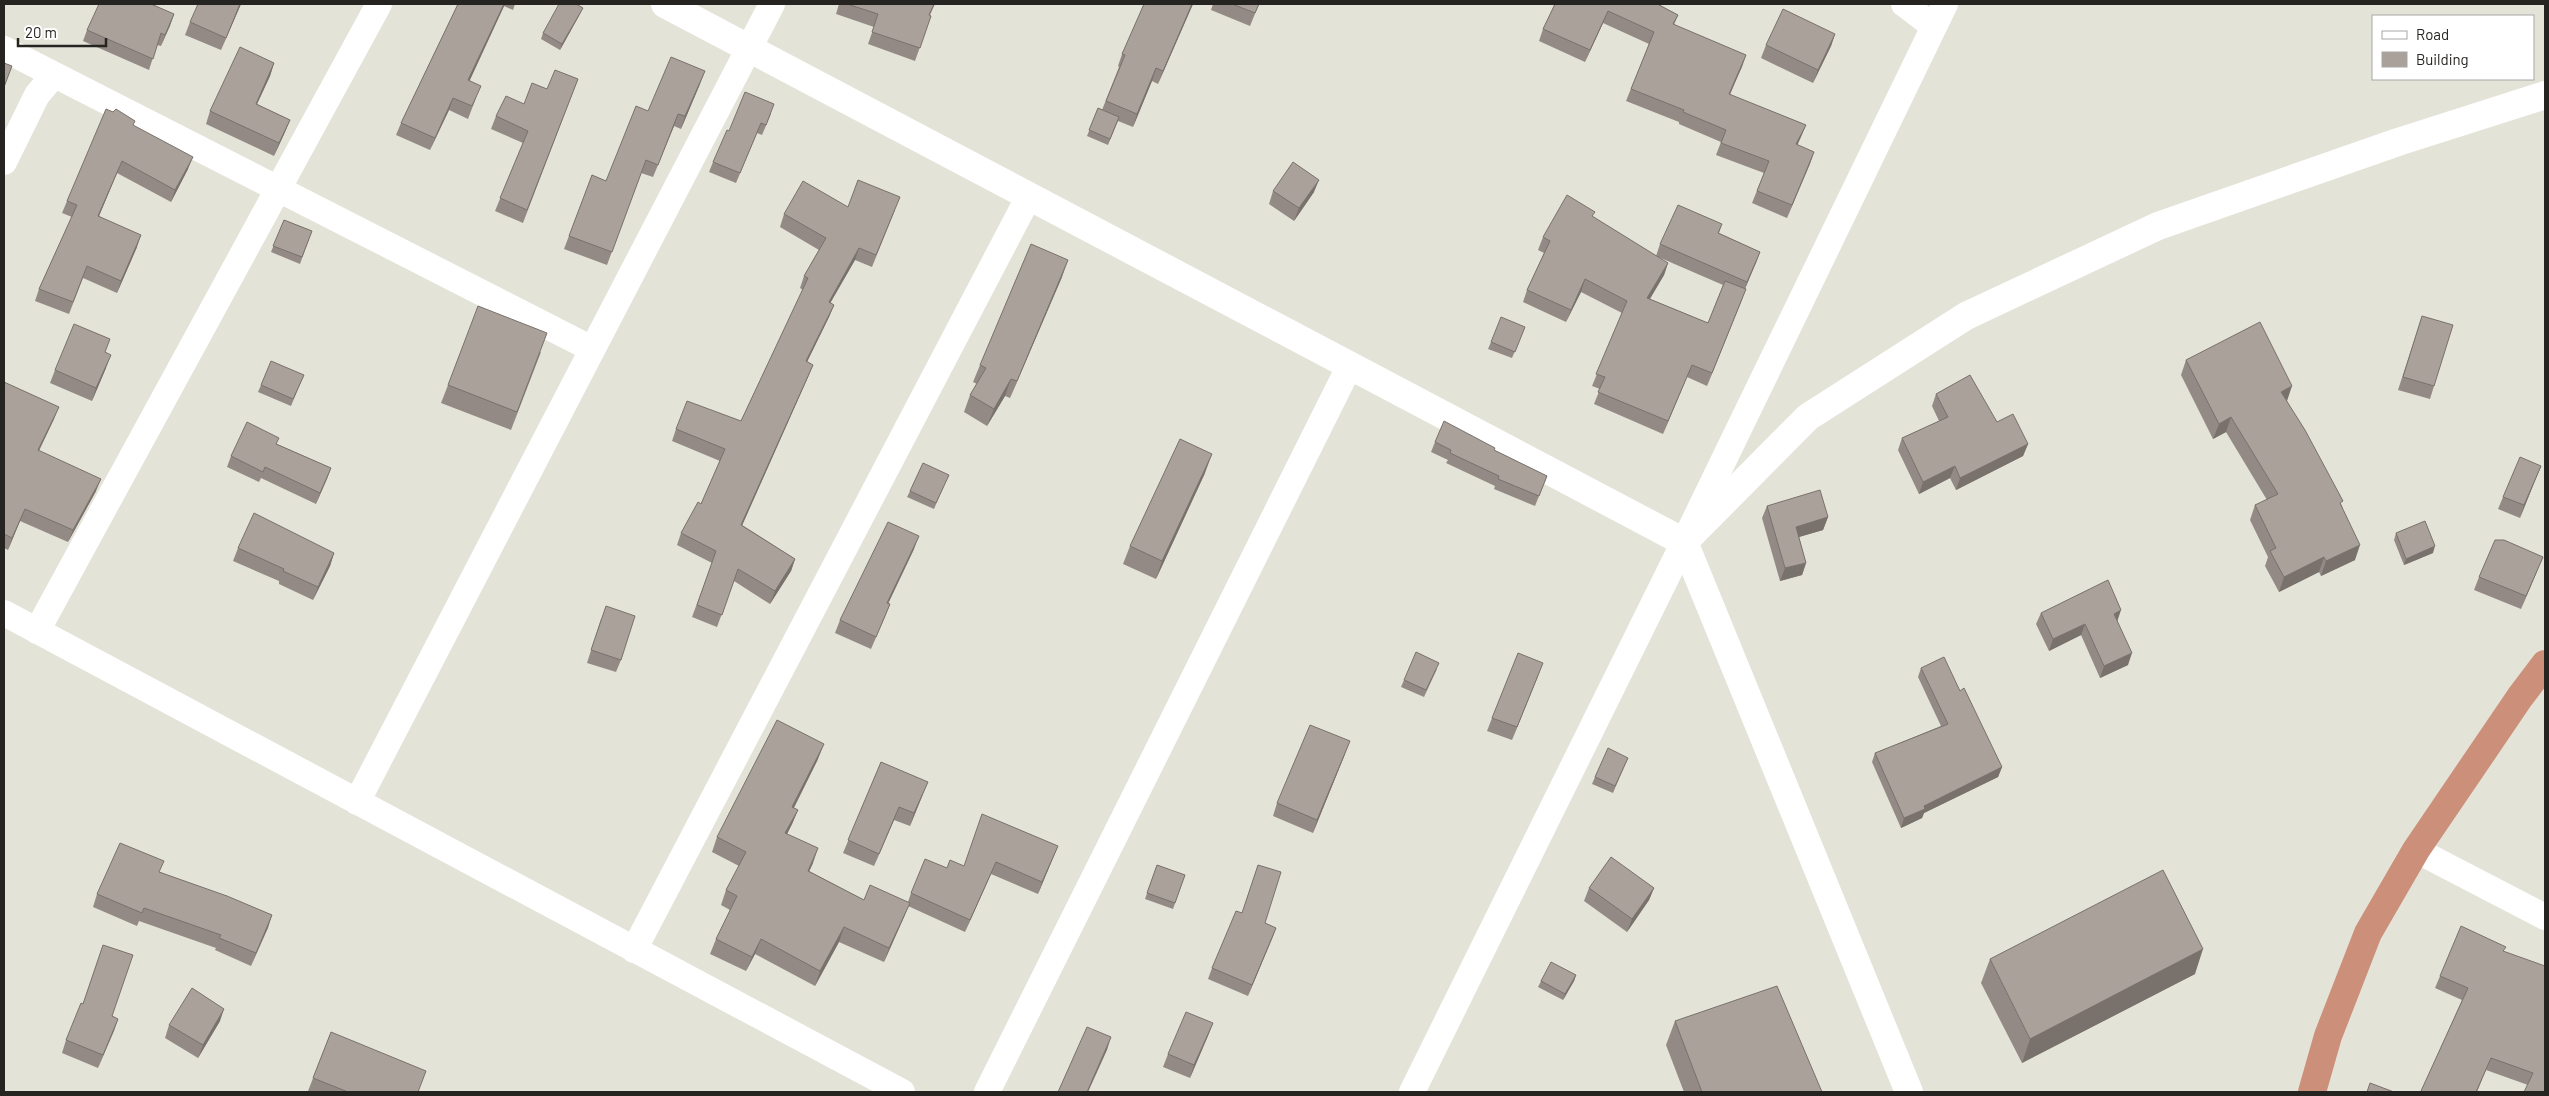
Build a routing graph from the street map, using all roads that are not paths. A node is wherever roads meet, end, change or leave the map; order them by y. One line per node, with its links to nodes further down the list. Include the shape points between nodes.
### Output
1 (379, 4): 11 (street)
2 (666, 4): 6 (street)
3 (772, 4): 6 (street)
4 (1904, 4): 5 (street)
5 (1939, 15): 15 (street)
6 (749, 48): 12 (street); 13 (street)
7 (4, 49): 8 (street)
8 (54, 75): 10 (street, via 37,95); 11 (street)
9 (2545, 95): 15 (street, via 2398,142 2158,226 1966,316 1808,417)
10 (4, 162)
11 (279, 189): 13 (street); 17 (street)
12 (1029, 196): 14 (street); 22 (street)
13 (592, 349): 19 (street)
14 (1350, 366): 15 (street); 24 (street)
15 (1684, 542): 25 (street); 26 (street)
16 (4, 613): 17 (street)
17 (37, 631): 19 (street)
18 (2545, 664): 20 (highway)
19 (357, 802): 22 (street)
20 (2416, 850): 21 (street); 27 (highway, via 2368,932 2328,1036)
21 (2545, 917)
22 (634, 950): 23 (street)
23 (902, 1092)
24 (987, 1092)
25 (1412, 1092)
26 (1909, 1092)
27 (2312, 1092)

